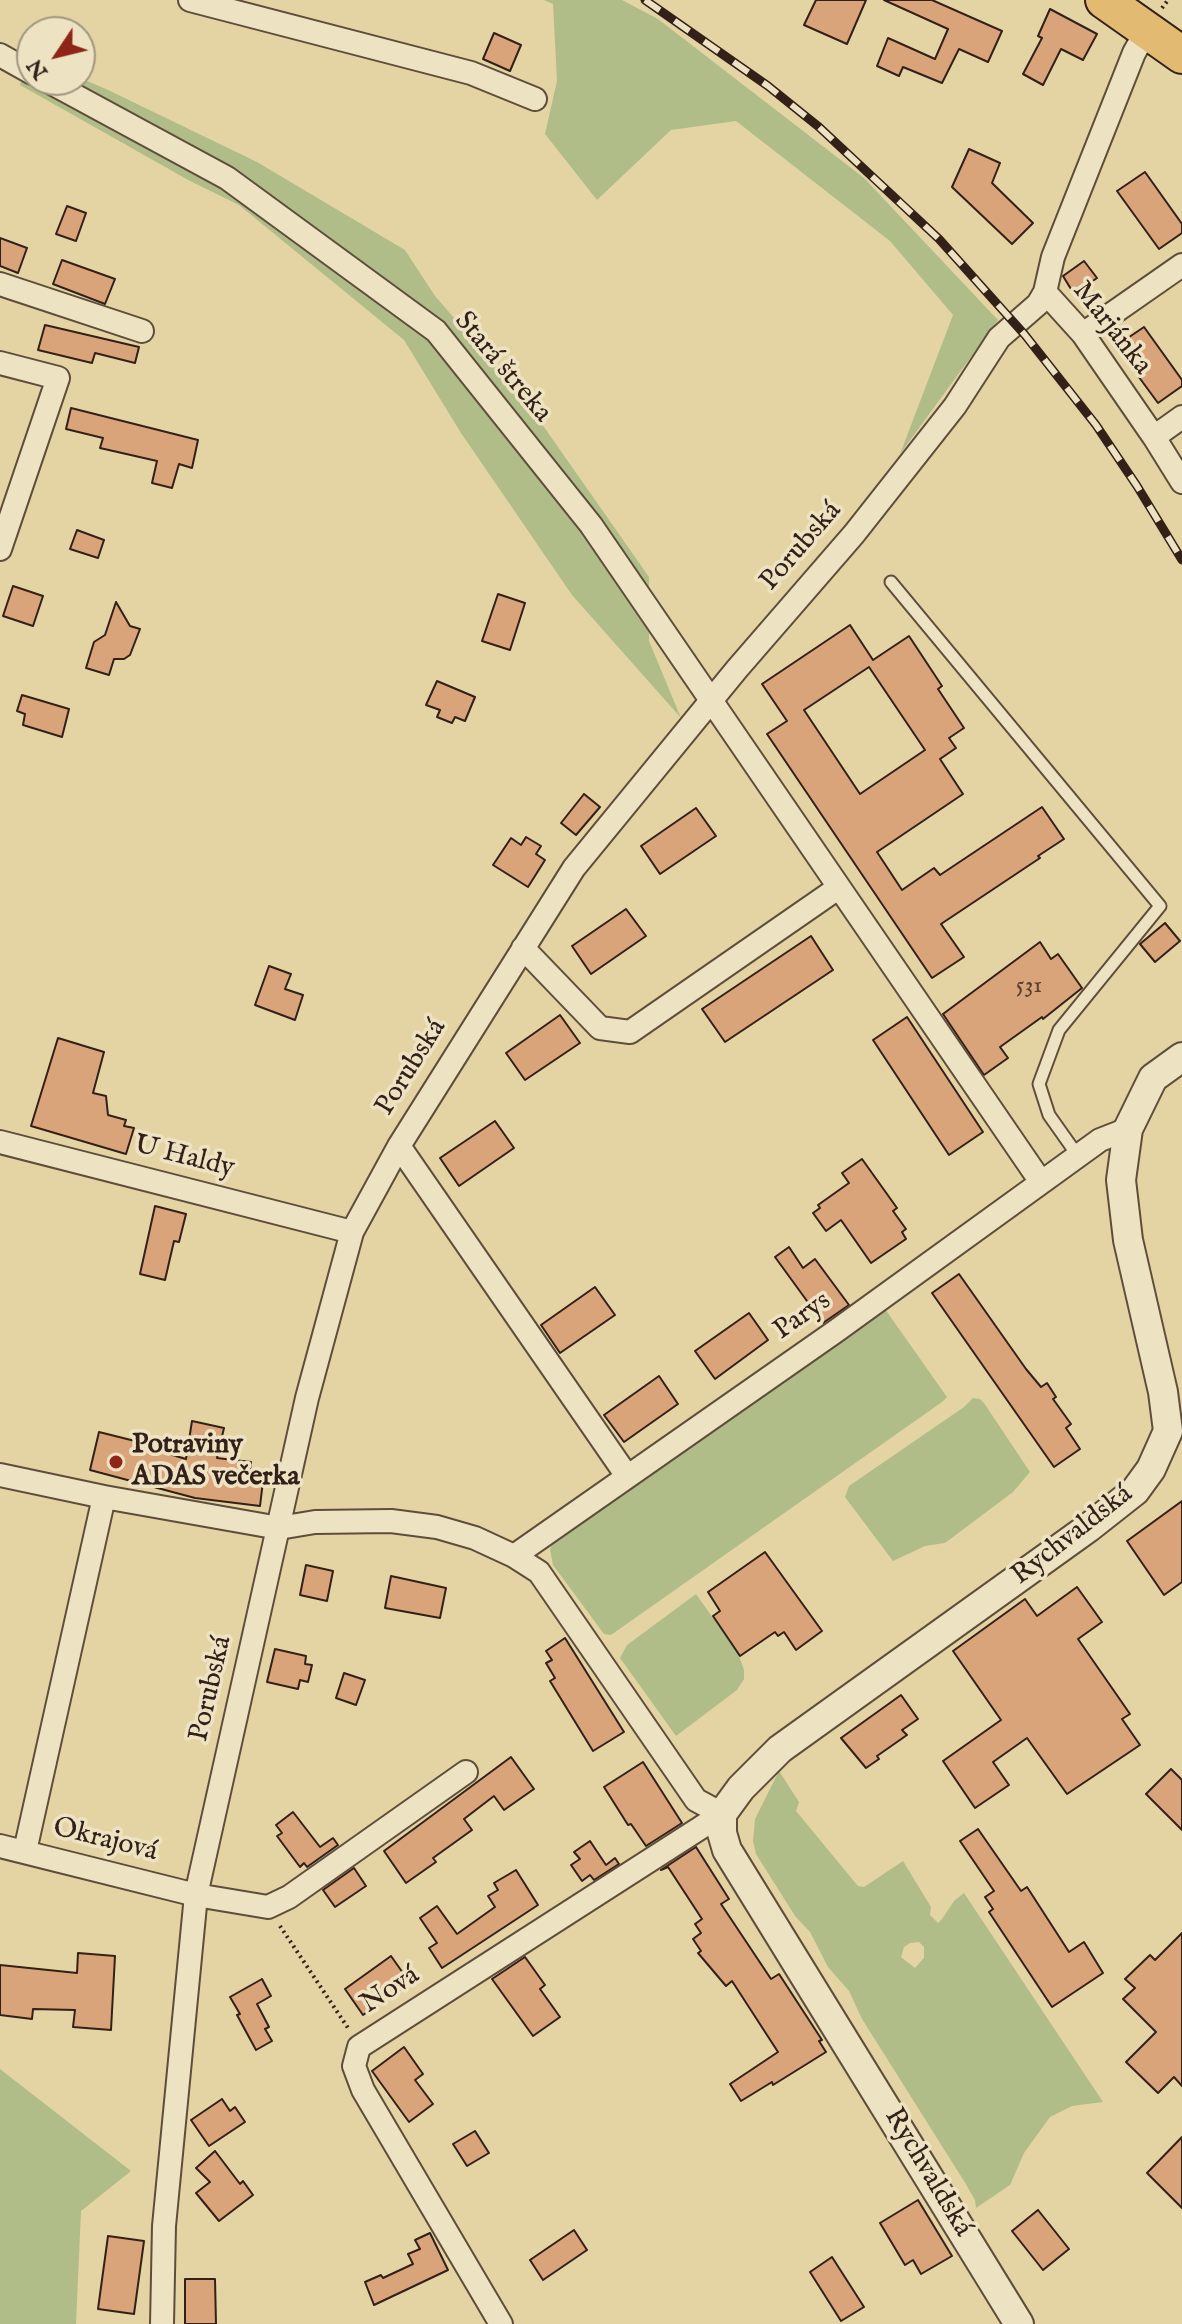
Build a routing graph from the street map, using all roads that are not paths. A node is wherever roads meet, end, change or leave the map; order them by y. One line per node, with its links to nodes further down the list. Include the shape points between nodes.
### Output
1 (190, 0): 6 (street, via 471,73)
2 (1104, 0): 3 (main road)
3 (1147, 30): 4 (main road); 9 (street, Porubská, via 1053,257)
4 (1182, 55)
5 (76, 96): 18 (street, Stará štreka, via 227,178 436,331 591,525)
6 (535, 99)
7 (1182, 265): 11 (street)
8 (0, 284): 10 (street)
9 (1045, 292): 11 (street, Marjánka); 18 (street, Porubská, via 999,338 955,406 854,534)
10 (142, 331)
11 (1083, 334): 14 (street, Marjánka)
12 (0, 363): 16 (street, via 58,378)
13 (1182, 417): 14 (street)
14 (1154, 437): 15 (street, Marjánka)
15 (1182, 482)
16 (0, 549)
17 (891, 582): 25 (lane, via 1160,906 1059,1030 1039,1084 1049,1115)
18 (710, 702): 19 (street, Stará štreka); 20 (street, Porubská, via 574,868)
19 (838, 888): 20 (street, via 630,1032 600,1028); 26 (street, Stará štreka)
20 (523, 948): 24 (street, Porubská)
21 (1182, 1057): 22 (street, Rychvaldská, via 1153,1078)
22 (1128, 1129): 25 (street, Parys); 34 (street, Rychvaldská, via 1121,1180 1128,1240 1168,1431 1151,1469 1135,1491 1088,1528 780,1749)
23 (0, 1142): 27 (street, U Haldy)
24 (399, 1146): 27 (street, Porubská); 29 (street)
25 (1078, 1156): 26 (street, Parys)
26 (1041, 1182): 29 (street, Parys)
27 (352, 1232): 31 (street, Porubská)
28 (0, 1475): 30 (street)
29 (627, 1476): 32 (street, Parys)
30 (104, 1497): 31 (street); 36 (street)
31 (279, 1528): 32 (street, via 391,1521 450,1530); 37 (street, Porubská)
32 (514, 1556): 34 (street, via 539,1572 696,1800)
33 (466, 1772): 37 (street, via 268,1907)
34 (722, 1814): 39 (street, Nová, via 359,2047 354,2066 363,2090); 40 (street, Rychvaldská, via 727,1850)
35 (0, 1846): 36 (street, Okrajová)
36 (25, 1851): 37 (street, Okrajová)
37 (196, 1895): 38 (street, Porubská, via 164,2226)
38 (162, 2324)
39 (501, 2324)
40 (1019, 2324)

